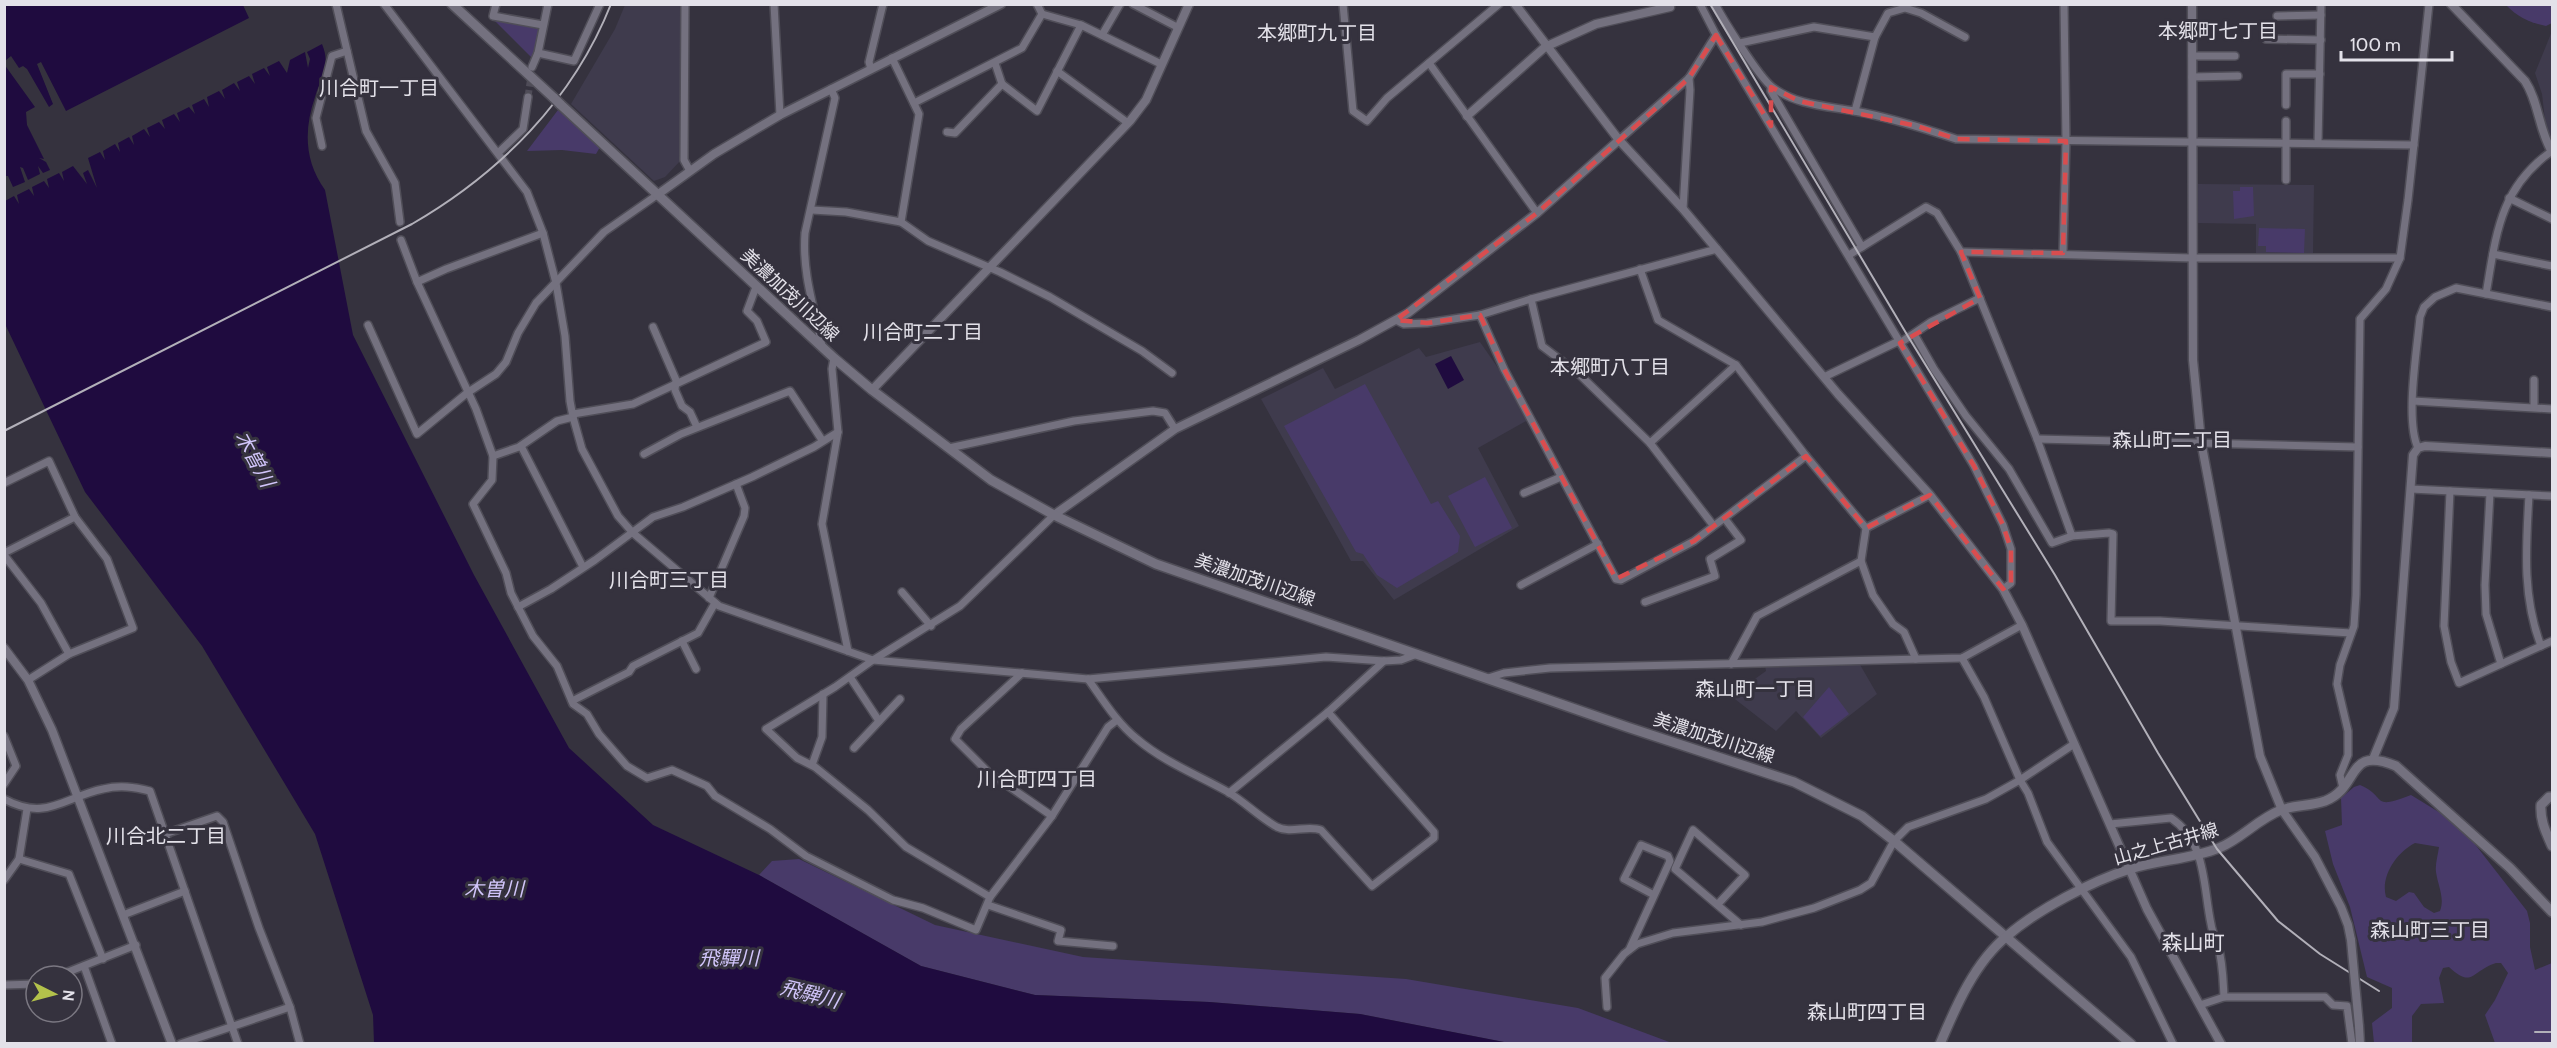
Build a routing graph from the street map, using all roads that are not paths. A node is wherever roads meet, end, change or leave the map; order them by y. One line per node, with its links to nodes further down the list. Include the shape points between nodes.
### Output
1 (336, 4): 40 (street)
2 (384, 4): 75 (street)
3 (452, 4): 78 (main road, 美濃加茂川辺線)
4 (496, 4): 29 (street, via 493,16)
5 (548, 4): 29 (street)
6 (600, 4): 41 (street, via 574,61)
7 (686, 4): 76 (street, via 684,160)
8 (774, 4): 62 (street)
9 (883, 4): 49 (street, via 869,62)
10 (1001, 4): 44 (street)
11 (1037, 4): 26 (street)
12 (1120, 4): 32 (street)
13 (1133, 4): 31 (street)
14 (1189, 4): 31 (street)
15 (1343, 4): 46 (street, via 1353,111 1367,121 1387,98)
16 (1499, 4): 46 (street)
17 (1515, 4): 39 (street)
18 (1700, 4): 33 (street)
19 (1715, 4): 38 (street)
20 (2064, 4): 68 (street)
21 (2192, 4): 42 (street)
22 (2321, 4): 27 (street)
23 (2429, 4): 72 (street)
24 (2451, 4): 74 (street, via 2514,68 2532,92 2540,126)
25 (1672, 6): 39 (street, via 1596,24)
26 (1042, 14): 30 (street); 45 (street, via 1022,48)
27 (2321, 15): 28 (street); 37 (street)
28 (2277, 16)
29 (543, 25): 41 (street)
30 (1081, 25): 32 (street); 50 (street)
31 (1177, 27): 47 (street)
32 (1102, 35): 47 (street)
33 (1716, 35): 54 (street); 93 (street)
34 (1875, 37): 35 (street, via 1888,13 1905,8); 38 (street, via 1814,27); 61 (street)
35 (1965, 37)
36 (2266, 39): 37 (street)
37 (2320, 40): 51 (street)
38 (1740, 43): 56 (street)
39 (1545, 47): 63 (street); 67 (street)
40 (347, 51): 73 (street, via 332,56 316,118); 84 (street, via 366,131 395,183)
41 (538, 53): 48 (street)
42 (2192, 56): 43 (street); 53 (street)
43 (2235, 56)
44 (892, 58): 49 (street); 59 (street)
45 (995, 63): 55 (street); 59 (street)
46 (1430, 63): 63 (street)
47 (1161, 64): 65 (street, via 1146,100)
48 (532, 67)
49 (871, 69): 57 (street)
50 (1058, 71): 55 (street, via 1037,111); 65 (street)
51 (2320, 74): 60 (street, via 2286,75); 71 (street)
52 (2238, 76): 53 (street)
53 (2192, 77): 69 (street)
54 (1689, 78): 67 (street); 80 (street)
55 (1002, 84): 66 (street, via 955,133)
56 (1771, 87): 61 (street, via 1799,101); 88 (street)
57 (831, 88): 62 (street); 81 (street, via 835,98)
58 (528, 97): 75 (street, via 523,129)
59 (914, 103): 85 (street, via 919,114)
60 (2286, 105)
61 (1855, 111): 68 (street, via 1956,139)
62 (780, 115): 76 (street)
63 (1467, 116): 82 (street)
64 (2286, 121): 70 (street)
65 (1128, 123): 97 (street)
66 (947, 132)
67 (1619, 140): 80 (street); 82 (street)
68 (2066, 141): 69 (street); 91 (street)
69 (2192, 142): 70 (street); 94 (street)
70 (2286, 143): 71 (street); 77 (street)
71 (2318, 143): 72 (street)
72 (2414, 145): 95 (street)
73 (322, 146)
74 (2552, 151): 79 (street, via 2523,175)
75 (498, 153): 86 (street, via 527,192)
76 (690, 171): 78 (street)
77 (2286, 180)
78 (657, 195): 100 (street, via 604,232); 101 (main road, 美濃加茂川辺線)
79 (2509, 198): 83 (street); 92 (street)
80 (1683, 209): 89 (street)
81 (812, 210): 85 (street); 112 (street, via 804,255 808,292)
82 (1537, 213): 107 (street)
83 (2553, 219)
84 (400, 222)
85 (901, 222): 97 (street, via 928,241)
86 (543, 234): 99 (street); 100 (street)
87 (401, 240): 99 (street)
88 (1862, 247): 90 (street, via 1926,207 1937,213); 93 (street)
89 (1717, 249): 98 (street); 116 (street)
90 (1961, 252): 91 (street); 104 (street)
91 (2063, 253): 94 (street)
92 (2493, 254): 96 (street); 102 (street)
93 (1849, 255): 111 (street)
94 (2193, 258): 95 (street); 130 (street, via 2193,360)
95 (2400, 258): 133 (street, via 2386,289 2360,319)
96 (2553, 266)
97 (989, 267): 115 (street, via 1050,297); 119 (street)
98 (1640, 269): 103 (street); 114 (street, via 1658,320)
99 (417, 282): 120 (street)
100 (556, 282): 120 (street, via 536,303 501,368); 124 (street)
101 (756, 287): 112 (main road, 美濃加茂川辺線); 118 (street, via 747,311 757,321 766,342)
102 (2486, 294): 105 (street); 121 (street, via 2456,288 2424,307)
103 (1531, 298): 106 (street); 131 (street, via 1542,346 1579,374)
104 (1980, 298): 110 (street); 128 (street)
105 (2553, 307)
106 (1480, 315): 107 (street, via 1427,323 1404,324); 140 (street, via 1503,369)
107 (1396, 320): 126 (street)
108 (368, 325): 120 (street, via 417,434)
109 (653, 327): 118 (street)
110 (1914, 334): 111 (street); 156 (street, via 1966,416 2009,469 2052,543)
111 (1899, 342): 116 (street); 162 (street, via 1974,466 2003,525 2011,549 2011,583)
112 (822, 346): 113 (main road, 美濃加茂川辺線)
113 (834, 358): 119 (main road, 美濃加茂川辺線); 127 (street)
114 (1736, 365): 131 (street); 139 (street)
115 (1172, 373)
116 (1824, 378): 147 (street)
117 (2534, 380): 122 (street)
118 (676, 383): 124 (street, via 633,404); 125 (street, via 682,406 690,412)
119 (872, 390): 134 (main road, 美濃加茂川辺線)
120 (467, 393): 138 (street)
121 (2413, 401): 122 (street); 135 (street, via 2413,438)
122 (2534, 407): 123 (street)
123 (2553, 409)
124 (573, 415): 132 (street, via 557,421); 155 (street, via 582,449 618,516)
125 (697, 427): 129 (street, via 790,390); 137 (street)
126 (1175, 429): 134 (street, via 1164,412 1153,411 1074,421); 150 (street)
127 (838, 432): 129 (street); 175 (street, via 822,525)
128 (2037, 439): 130 (street); 156 (street)
129 (822, 440): 142 (street)
130 (2201, 441): 133 (street); 169 (street)
131 (1650, 443): 153 (street)
132 (521, 446): 138 (street); 160 (street)
133 (2358, 447): 170 (street, via 2356,595)
134 (949, 448): 150 (main road, 美濃加茂川辺線, via 991,480)
135 (2418, 448): 136 (street); 143 (street, via 2413,455)
136 (2553, 453)
137 (644, 454)
138 (493, 456): 166 (street, via 492,480 473,504)
139 (1806, 456): 152 (street); 154 (street)
140 (1561, 477): 145 (street); 157 (street)
141 (4, 483): 151 (street, via 49,461)
142 (736, 484): 155 (street, via 653,517); 164 (street, via 744,516)
143 (2411, 489): 144 (street); 199 (street, via 2394,708)
144 (2450, 491): 146 (street); 183 (street, via 2444,626 2451,662 2459,682)
145 (1524, 493)
146 (2490, 493): 148 (street); 183 (street, via 2486,614)
147 (1930, 495): 154 (street); 162 (street)
148 (2529, 495): 149 (street); 173 (street, via 2525,581)
149 (2553, 496)
150 (1054, 515): 167 (street, via 960,606); 177 (main road, 美濃加茂川辺線, via 1156,564)
151 (75, 517): 158 (street); 176 (street, via 107,559 133,627)
152 (1725, 519): 153 (street); 165 (street, via 1741,540 1710,559 1715,576)
153 (1713, 525): 157 (street, via 1694,541 1621,580 1616,579)
154 (1866, 528): 159 (street)
155 (633, 533): 160 (street); 164 (street)
156 (2072, 536): 169 (street, via 2113,534 2111,621)
157 (1598, 544): 161 (street)
158 (4, 554): 176 (street, via 41,603)
159 (1861, 561): 179 (street, via 1873,595 1893,624 1904,632); 182 (street, via 1757,616)
160 (583, 567): 166 (street)
161 (1521, 585)
162 (2002, 589): 168 (street)
163 (902, 592): 167 (street)
164 (712, 600): 171 (street, via 698,633); 175 (street, via 748,618)
165 (1645, 602)
166 (518, 607): 192 (street, via 533,636 557,666)
167 (931, 626): 180 (street)
168 (2022, 626): 178 (street); 197 (street)
169 (2236, 627): 170 (street); 209 (street, via 2260,756)
170 (2351, 633): 203 (street, via 2337,684 2348,731 2348,755 2340,775)
171 (682, 641): 184 (street); 192 (street)
172 (2553, 641): 173 (street)
173 (2541, 646): 183 (street)
174 (4, 648): 189 (street)
175 (848, 651): 180 (street)
176 (69, 654): 189 (street)
177 (1417, 654): 181 (street, via 1401,660); 187 (main road, 美濃加茂川辺線)
178 (1962, 658): 179 (street); 201 (street, via 1984,697)
179 (1916, 659): 182 (street)
180 (873, 660): 185 (street); 186 (street)
181 (1384, 660): 188 (street, via 1326,657); 193 (street)
182 (1731, 664): 187 (street, via 1550,668)
183 (2501, 664)
184 (696, 669)
185 (1022, 673): 188 (street); 210 (street, via 955,739 988,772)
186 (850, 677): 190 (street); 195 (street)
187 (1488, 678): 213 (main road, 美濃加茂川辺線, via 1794,782 1862,816)
188 (1088, 679): 194 (street)
189 (28, 680): 206 (street)
190 (823, 694): 200 (street, via 822,737); 200 (street, via 766,729 797,758)
191 (900, 699): 195 (street)
192 (572, 701): 222 (street, via 587,714 627,766 647,778 672,770 707,786 715,796 806,856 893,900 976,930)
193 (1328, 712): 204 (street); 204 (street, via 1434,832 1434,838 1372,886 1321,830 1288,831 1277,827)
194 (1117, 720): 204 (street, via 1154,752); 210 (street, via 1108,727)
195 (879, 721): 198 (street)
196 (4, 736): 202 (street, via 16,766)
197 (2074, 744): 201 (street); 211 (street)
198 (854, 748)
199 (2373, 759): 203 (main road, 山之上古井線, via 2360,764); 224 (main road, via 2396,766)
200 (812, 765): 222 (street, via 906,847)
201 (2020, 780): 213 (street, via 1986,799 1908,827); 219 (street, via 2047,842)
202 (4, 784)
203 (2343, 788): 209 (main road, 山之上古井線, via 2323,802)
204 (1229, 793)
205 (2553, 797): 214 (main road, via 2541,805 2540,814)
206 (79, 798): 208 (street, via 49,808); 212 (street, via 122,786 150,791); 225 (street)
207 (4, 799): 208 (street)
208 (27, 809): 216 (street)
209 (2282, 810): 215 (main road, 山之上古井線, via 2231,842); 250 (street, bridge, via 2315,857 2348,925)
210 (1052, 816): 222 (street)
211 (2110, 824): 215 (street, via 2171,818 2179,823); 217 (street)
212 (165, 834): 220 (street); 237 (street, via 217,816 223,822)
213 (1894, 840): 226 (street, via 1871,884 1814,908); 227 (main road, 美濃加茂川辺線)
214 (2553, 846)
215 (2199, 854): 217 (main road, 山之上古井線); 235 (street, via 2223,972)
216 (19, 859): 218 (street); 231 (street, via 69,874)
217 (2129, 869): 219 (main road, 山之上古井線); 236 (street)
218 (4, 880)
219 (2081, 890): 227 (main road, 山之上古井線); 247 (street, via 2131,957)
220 (185, 891): 225 (street); 239 (street)
221 (1654, 895): 221 (street, via 1670,861 1668,856 1641,845 1624,879); 230 (street)
222 (989, 901): 229 (street, via 1061,930 1059,942)
223 (1718, 904): 223 (street, via 1675,869 1693,831 1745,875); 226 (street)
224 (2553, 912)
225 (123, 915): 228 (street)
226 (1742, 925): 230 (street, via 1673,933)
227 (2005, 937): 245 (main road, 山之上古井線, via 1963,994); 246 (main road, 美濃加茂川辺線)
228 (136, 945): 231 (street); 241 (street)
229 (1113, 946)
230 (1630, 948): 238 (street, via 1605,978)
231 (103, 959): 232 (street)
232 (84, 966): 240 (street)
233 (4, 985): 234 (street)
234 (24, 986)
235 (2224, 997): 236 (street); 249 (street, via 2325,997 2333,1005 2347,1006)
236 (2200, 1005): 248 (street)
237 (290, 1007): 239 (street); 244 (street)
238 (1606, 1007)
239 (233, 1026): 242 (street); 243 (street)
240 (112, 1044)
241 (172, 1044)
242 (180, 1044)
243 (238, 1044)
244 (300, 1044)
245 (1940, 1044)
246 (2130, 1044)
247 (2174, 1044)
248 (2221, 1044)
249 (2352, 1044)
250 (2360, 1044)

